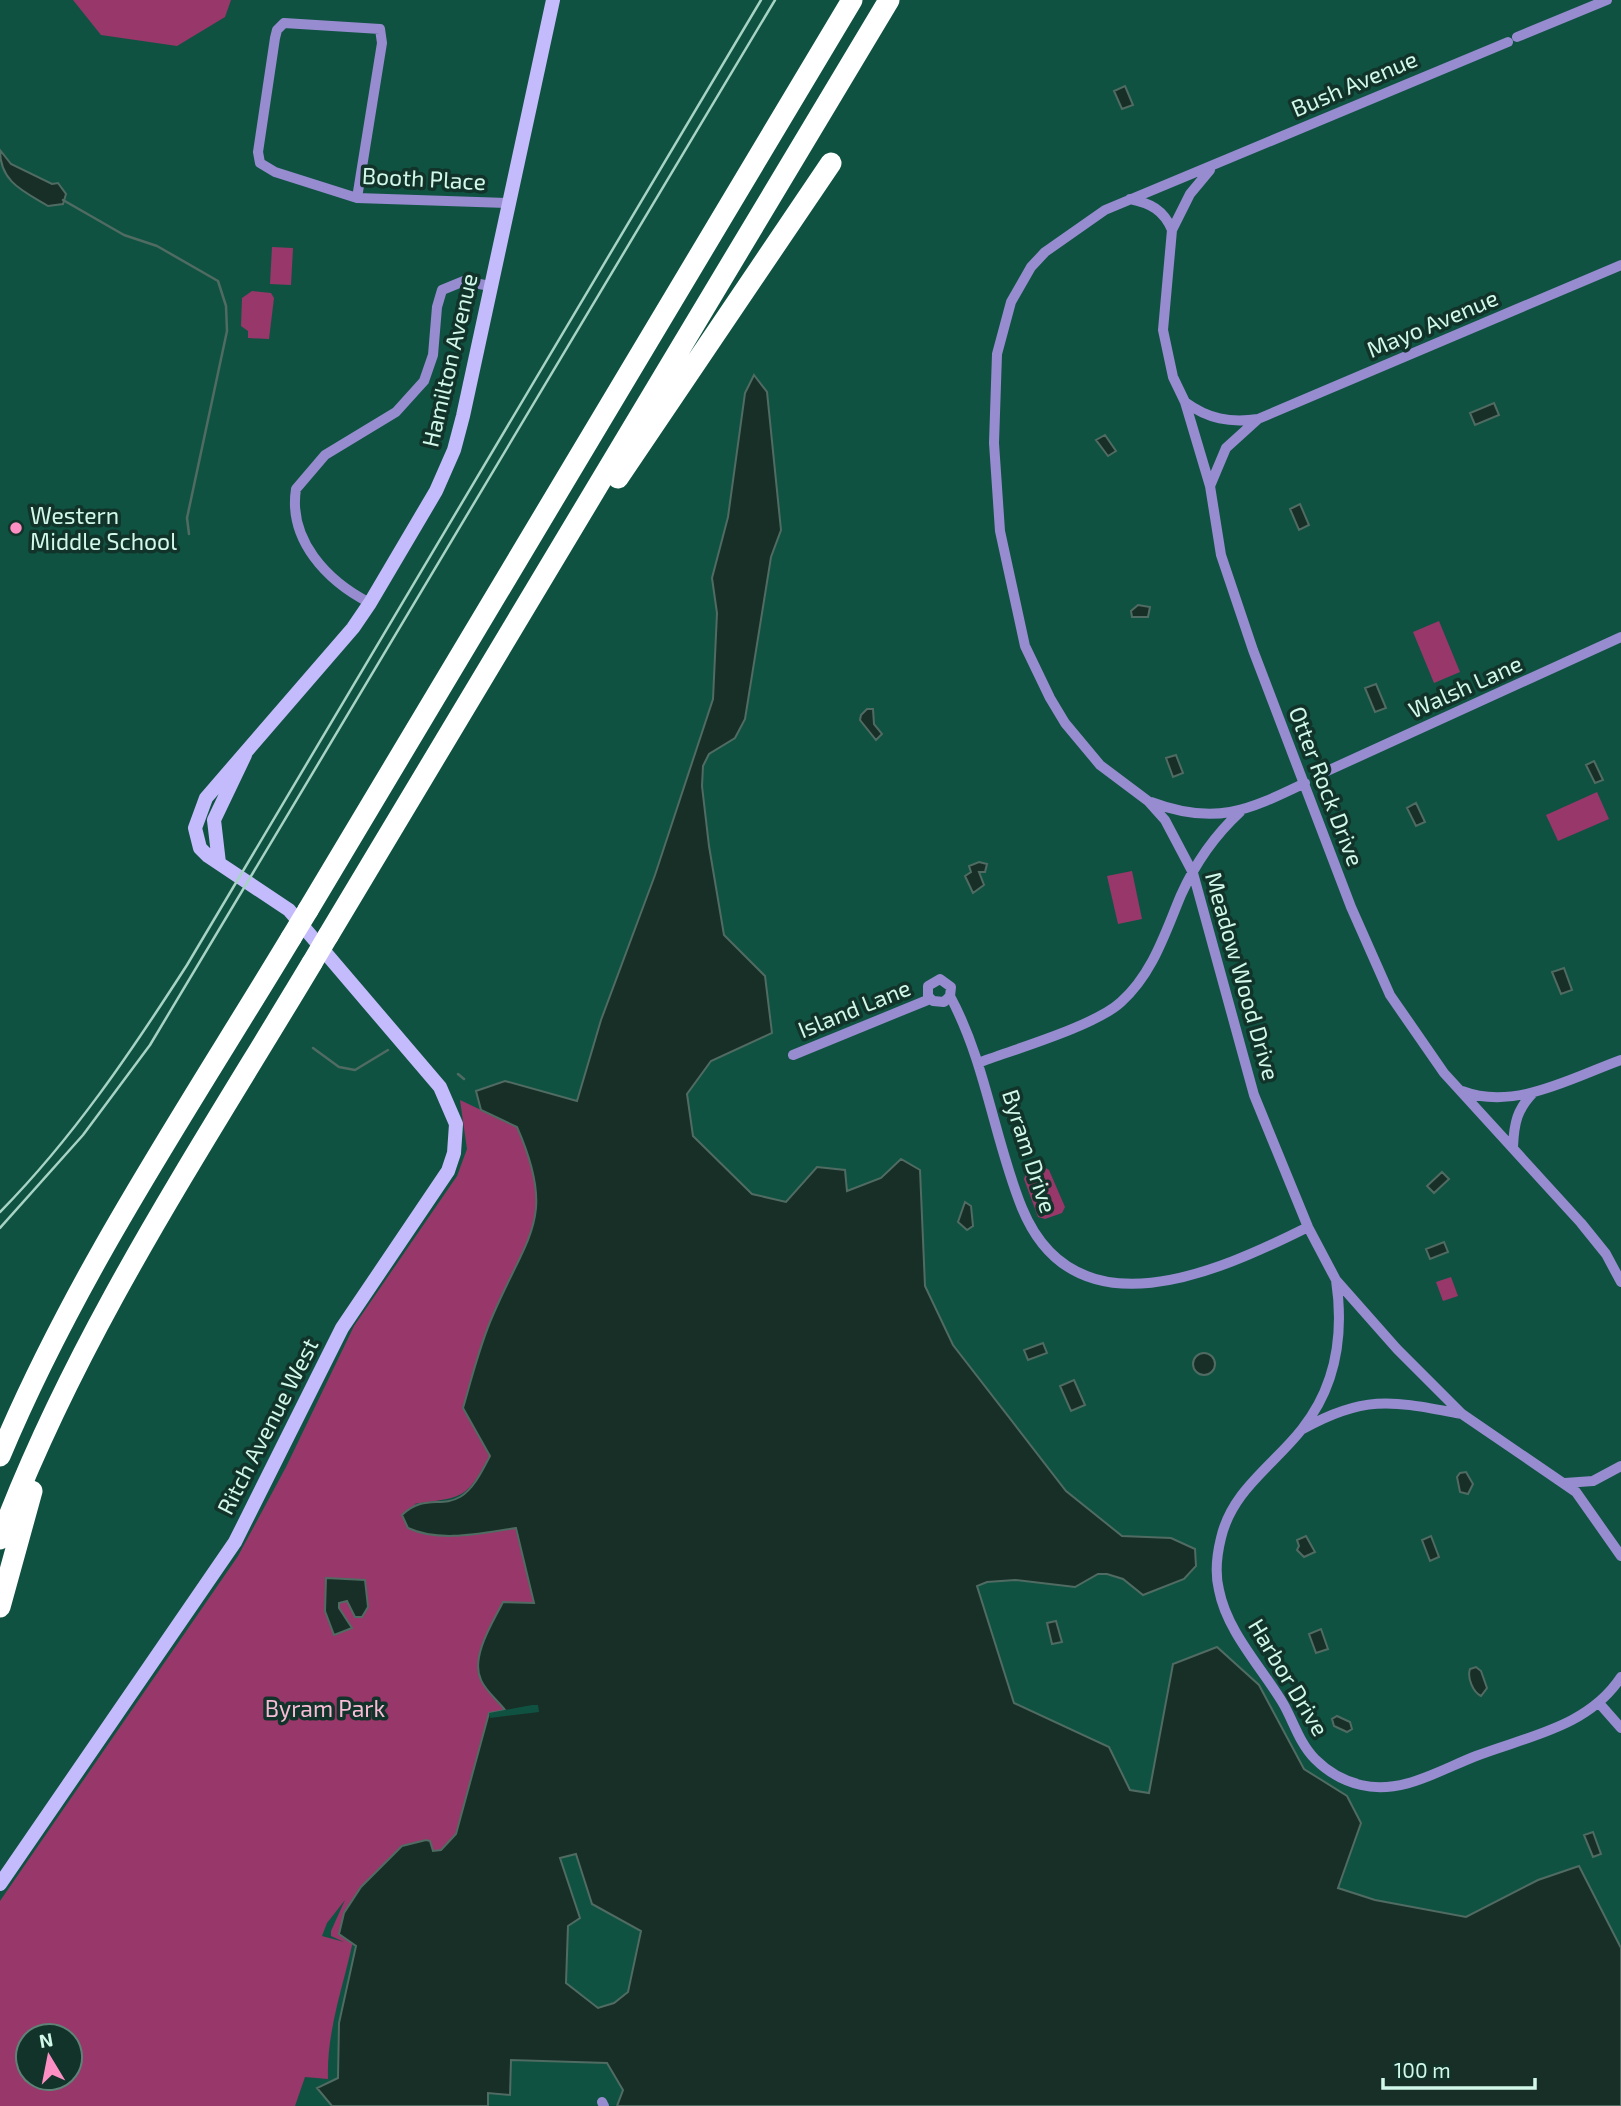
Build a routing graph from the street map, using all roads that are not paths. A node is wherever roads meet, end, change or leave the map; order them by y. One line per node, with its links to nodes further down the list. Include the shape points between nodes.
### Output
1 (553, 0): 9 (main road, Hamilton Avenue)
2 (852, 0): 36 (highway, bridge, via 102,1253)
3 (889, 0): 16 (highway)
4 (1607, 0): 6 (street, Bush Avenue)
5 (831, 163): 16 (highway, via 604,498)
6 (1217, 163): 8 (street, Meadow Wood Drive); 10 (street, Otter Rock Drive, via 1190,194)
7 (357, 198): 7 (street, Booth Place, via 260,163 261,130 281,25 380,29); 9 (street, Booth Place)
8 (1130, 199): 10 (street, via 1160,211); 21 (street, Meadow Wood Drive, via 1067,235 1031,267 1018,286 997,354 994,443 1000,531 1029,656 1065,723 1100,765)
9 (508, 203): 12 (main road, Hamilton Avenue)
10 (1172, 230): 13 (street, Otter Rock Drive, via 1163,330 1173,377)
11 (1621, 265): 14 (street, Mayo Avenue)
12 (490, 286): 17 (main road, Hamilton Avenue, via 454,450 436,491); 17 (street, via 464,281 442,290 433,355 424,381 396,412 325,455 296,489 298,524 310,553 320,566)
13 (1185, 402): 14 (street, Mayo Avenue, via 1219,420); 15 (street, Otter Rock Drive)
14 (1258, 419): 15 (street, Mayo Avenue, via 1226,448)
15 (1210, 486): 20 (street, Otter Rock Drive, via 1231,590)
16 (530, 599): 37 (highway, bridge, via 132,1263)
17 (370, 603): 24 (main road, Hamilton Avenue, via 245,754 218,780 196,820 200,848 289,910)
18 (1621, 637): 19 (street, Walsh Lane)
19 (1325, 772)
20 (1305, 783): 22 (street); 30 (street, Otter Rock Drive, via 1390,995)
21 (1148, 801): 22 (street, via 1185,811); 23 (street, Meadow Wood Drive, via 1165,820)
22 (1240, 812): 23 (street, via 1217,835)
23 (1193, 873): 29 (street, via 1155,957 1120,1003 1094,1019); 33 (street, Meadow Wood Drive, via 1254,1095)
24 (355, 984): 50 (main road, Ritch Avenue West, via 450,1105 457,1139 448,1171 342,1328 235,1542)
25 (950, 996): 26 (street, via 941,1003); 26 (street, via 949,984 940,979 928,986); 29 (street, Byram Drive)
26 (930, 999): 27 (street, Island Lane)
27 (793, 1055)
28 (1621, 1060): 31 (street)
29 (978, 1063): 33 (street, Byram Drive, via 1023,1210 1052,1255 1077,1274 1109,1282 1168,1280 1205,1271)
30 (1459, 1090): 31 (street, via 1490,1098); 32 (street, Otter Rock Drive)
31 (1534, 1093): 32 (street, via 1519,1107)
32 (1513, 1147): 35 (street, Otter Rock Drive, via 1606,1254)
33 (1308, 1227): 34 (street, Meadow Wood Drive)
34 (1336, 1280): 38 (street, Meadow Wood Drive, via 1396,1349); 39 (street, Harbor Drive, via 1341,1323 1334,1368)
35 (1621, 1282)
36 (49, 1350): 40 (highway); 41 (highway)
37 (79, 1360): 44 (highway); 46 (highway, via 27,1507)
38 (1462, 1414): 39 (street, Harbor Drive, via 1384,1402 1323,1418); 43 (street, Meadow Wood Drive)
39 (1302, 1430): 48 (street, Harbor Drive, via 1246,1488 1221,1537 1217,1570 1218,1590 1229,1617 1315,1759 1345,1780 1375,1788 1395,1787 1573,1722)
40 (0, 1434)
41 (0, 1456)
42 (1621, 1466): 43 (street, via 1593,1481)
43 (1564, 1483): 45 (street, Meadow Wood Drive, via 1592,1512)
44 (0, 1539)
45 (1621, 1556)
46 (0, 1607)
47 (1621, 1677): 48 (street, Harbor Drive)
48 (1599, 1703): 49 (street)
49 (1621, 1728)
50 (0, 1884)

